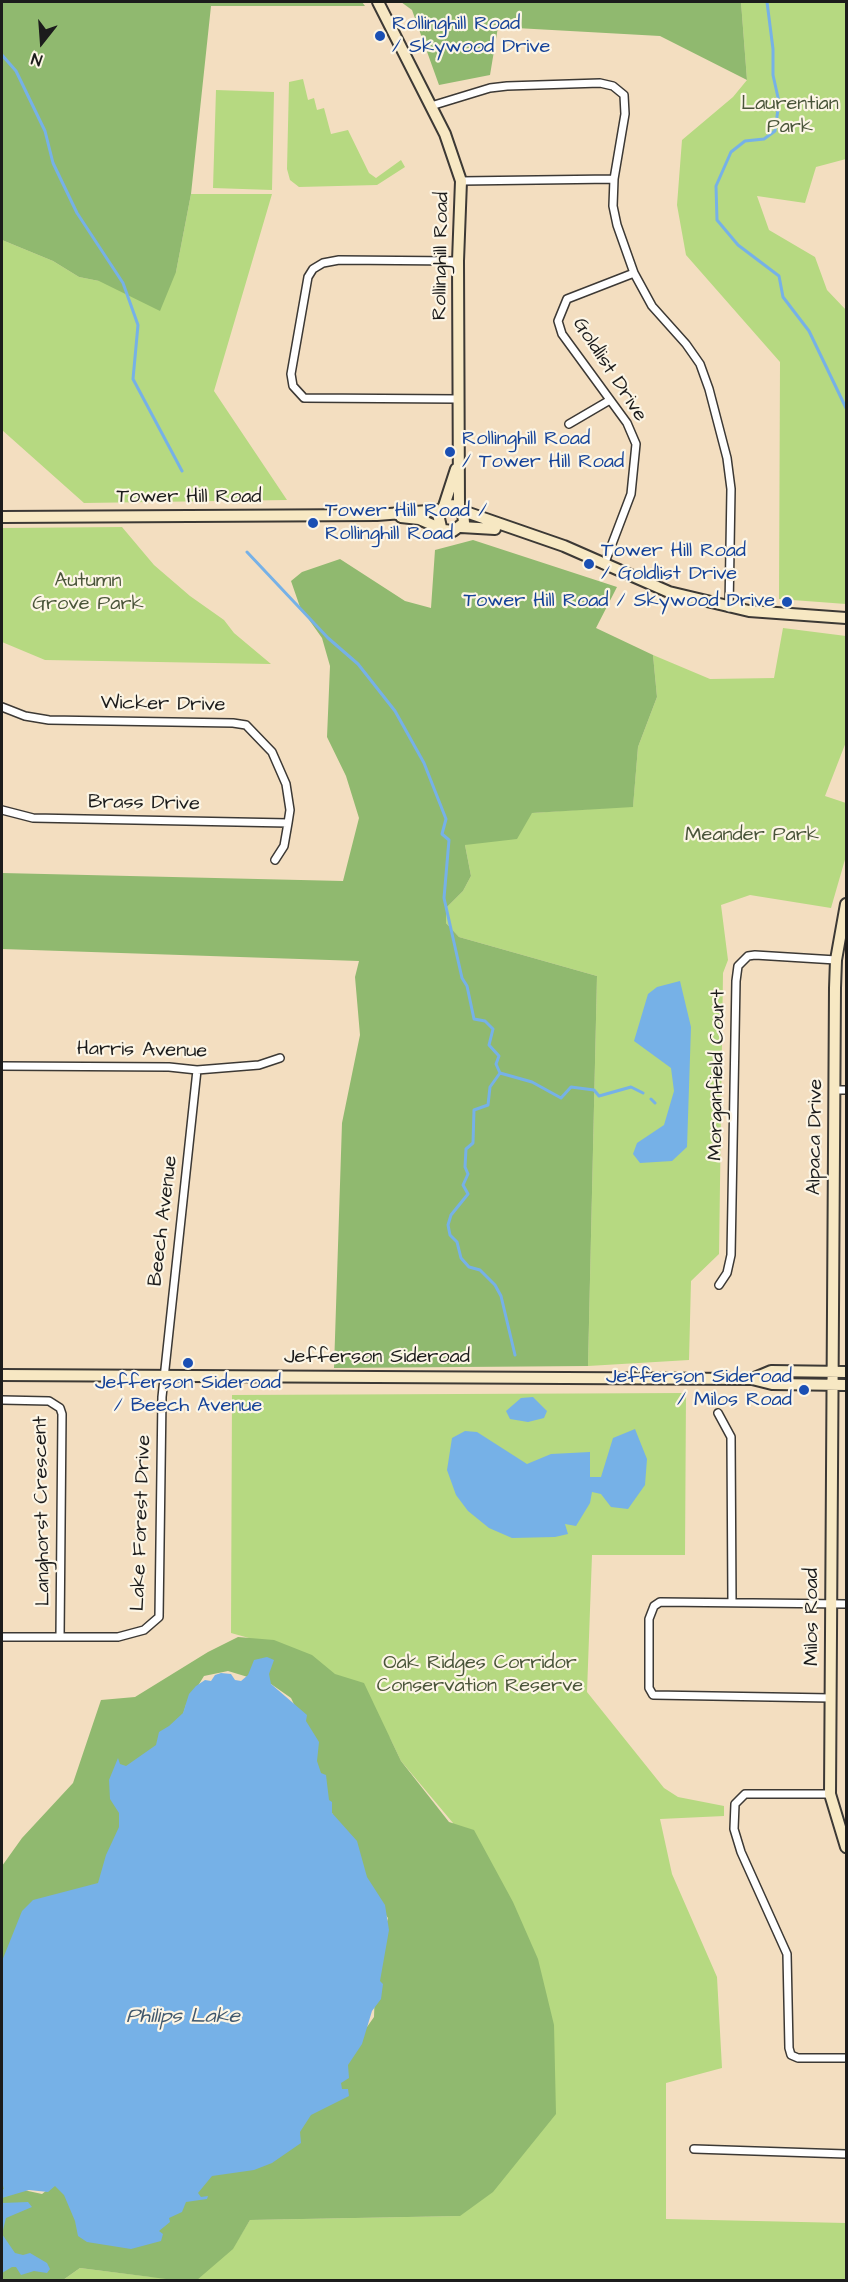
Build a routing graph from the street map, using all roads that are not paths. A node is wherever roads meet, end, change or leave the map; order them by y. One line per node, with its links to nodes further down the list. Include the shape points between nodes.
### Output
1 (378, 2): 2 (street, Rollinghill Road)
2 (431, 106): 3 (street, via 507,86 613,86 624,95 626,104); 4 (street, Rollinghill Road)
3 (614, 179): 4 (street); 6 (street, via 617,225)
4 (461, 181): 5 (street, Rollinghill Road)
5 (458, 261): 7 (street, Rollinghill Road); 7 (street, via 339,260 313,269 308,277 291,374 293,386 304,398)
6 (634, 273): 8 (street, Goldlist Drive, via 567,298 559,313 562,334); 19 (street, via 652,306 700,364 709,389 731,489)
7 (458, 399): 10 (street, Rollinghill Road)
8 (610, 400): 9 (street); 18 (street, Goldlist Drive, via 636,444 636,463 631,494)
9 (569, 424)
10 (458, 457): 11 (street, Rollinghill Road); 12 (street, Rollinghill Road)
11 (442, 508): 12 (street, via 451,504); 13 (street, Tower Hill Road); 15 (street, via 438,518)
12 (461, 509): 16 (street, via 465,519); 17 (street)
13 (377, 515): 14 (street, Tower Hill Road); 15 (street, Tower Hill Road, via 419,519)
14 (2, 518)
15 (441, 527): 16 (street, via 453,531)
16 (461, 527): 17 (street)
17 (531, 534): 18 (street)
18 (604, 565): 19 (street, via 669,592)
19 (729, 608): 20 (street)
20 (846, 618)
21 (2, 707): 23 (street, Wicker Drive, via 49,720 243,724 272,752 279,765 289,799)
22 (2, 810): 23 (street, Brass Drive, via 33,818)
23 (288, 824): 24 (street, Wicker Drive, via 284,846)
24 (275, 860)
25 (846, 903): 26 (street, Alpaca Drive)
26 (836, 960): 30 (street, Alpaca Drive); 32 (street, Morganfield Court, via 755,955 738,966 731,1255 727,1274)
27 (280, 1058): 29 (street, Harris Avenue, via 259,1065)
28 (2, 1066): 29 (street, Harris Avenue)
29 (197, 1070): 36 (street, Beech Avenue)
30 (835, 1090): 31 (street); 33 (street, Alpaca Drive)
31 (846, 1090)
32 (719, 1284)
33 (833, 1372): 34 (street, Jefferson Sideroad); 37 (street, Jefferson Sideroad, via 771,1371); 38 (street, Alpaca Drive)
34 (846, 1372)
35 (2, 1375): 36 (street, Jefferson Sideroad)
36 (163, 1376): 37 (street, Jefferson Sideroad); 46 (street, Lake Forest Drive, via 159,1617 152,1626 132,1634)
37 (752, 1378): 38 (street, Jefferson Sideroad, via 772,1384)
38 (833, 1385): 39 (street, Jefferson Sideroad); 43 (street, Milos Road)
39 (846, 1385)
40 (2, 1400): 46 (street, Langhorst Crescent, via 49,1401 62,1414)
41 (718, 1413): 42 (street, via 731,1437)
42 (732, 1603): 43 (street); 47 (street, via 660,1602 654,1606 650,1619 649,1688 653,1695)
43 (831, 1604): 44 (street); 47 (street, Milos Road)
44 (846, 1604)
45 (2, 1637): 46 (street, Lake Forest Drive)
46 (60, 1637)
47 (831, 1698): 48 (street, Milos Road)
48 (830, 1794): 49 (street, Milos Road); 50 (street, via 746,1794 735,1804 734,1829 787,1954 791,2055)
49 (846, 1847)
50 (846, 2058)
51 (693, 2149): 52 (street)
52 (846, 2154)

